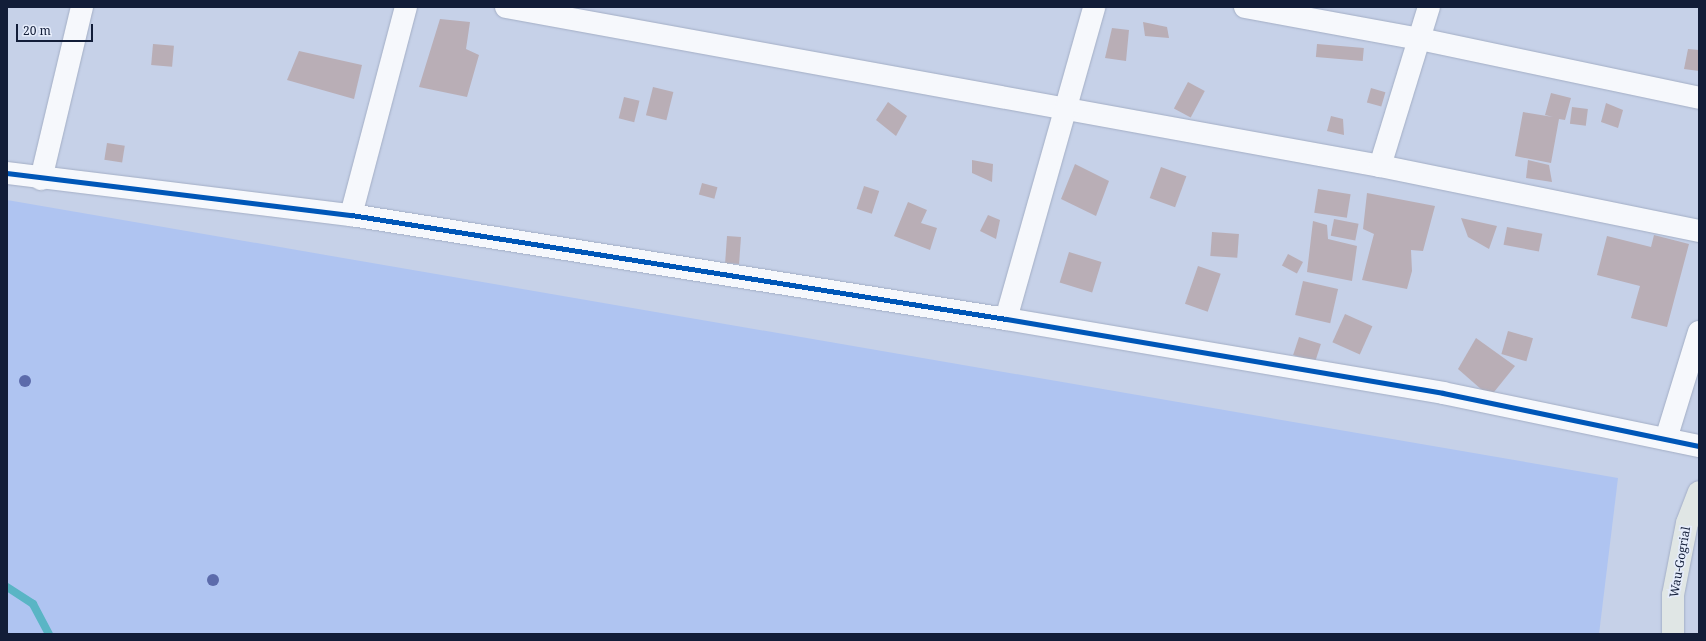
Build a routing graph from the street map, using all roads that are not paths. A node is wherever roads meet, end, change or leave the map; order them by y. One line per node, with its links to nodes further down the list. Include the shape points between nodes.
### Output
1 (82, 7): 12 (street)
2 (406, 7): 13 (street)
3 (506, 7): 9 (street)
4 (1094, 7): 9 (street)
5 (1245, 7): 7 (street)
6 (1428, 7): 7 (street)
7 (1420, 39): 8 (street); 10 (street)
8 (1699, 98)
9 (1064, 108): 10 (street); 15 (street)
10 (1380, 166): 14 (street)
11 (7, 173): 12 (street)
12 (41, 179): 13 (street)
13 (351, 215): 15 (street)
14 (1699, 231)
15 (1006, 318): 17 (street, via 1443,393)
16 (1699, 332): 17 (street)
17 (1666, 439): 18 (street)
18 (1699, 446)
19 (1699, 492): 20 (main road, Wau-Gogrial, via 1687,523 1673,595)
20 (1673, 634)

